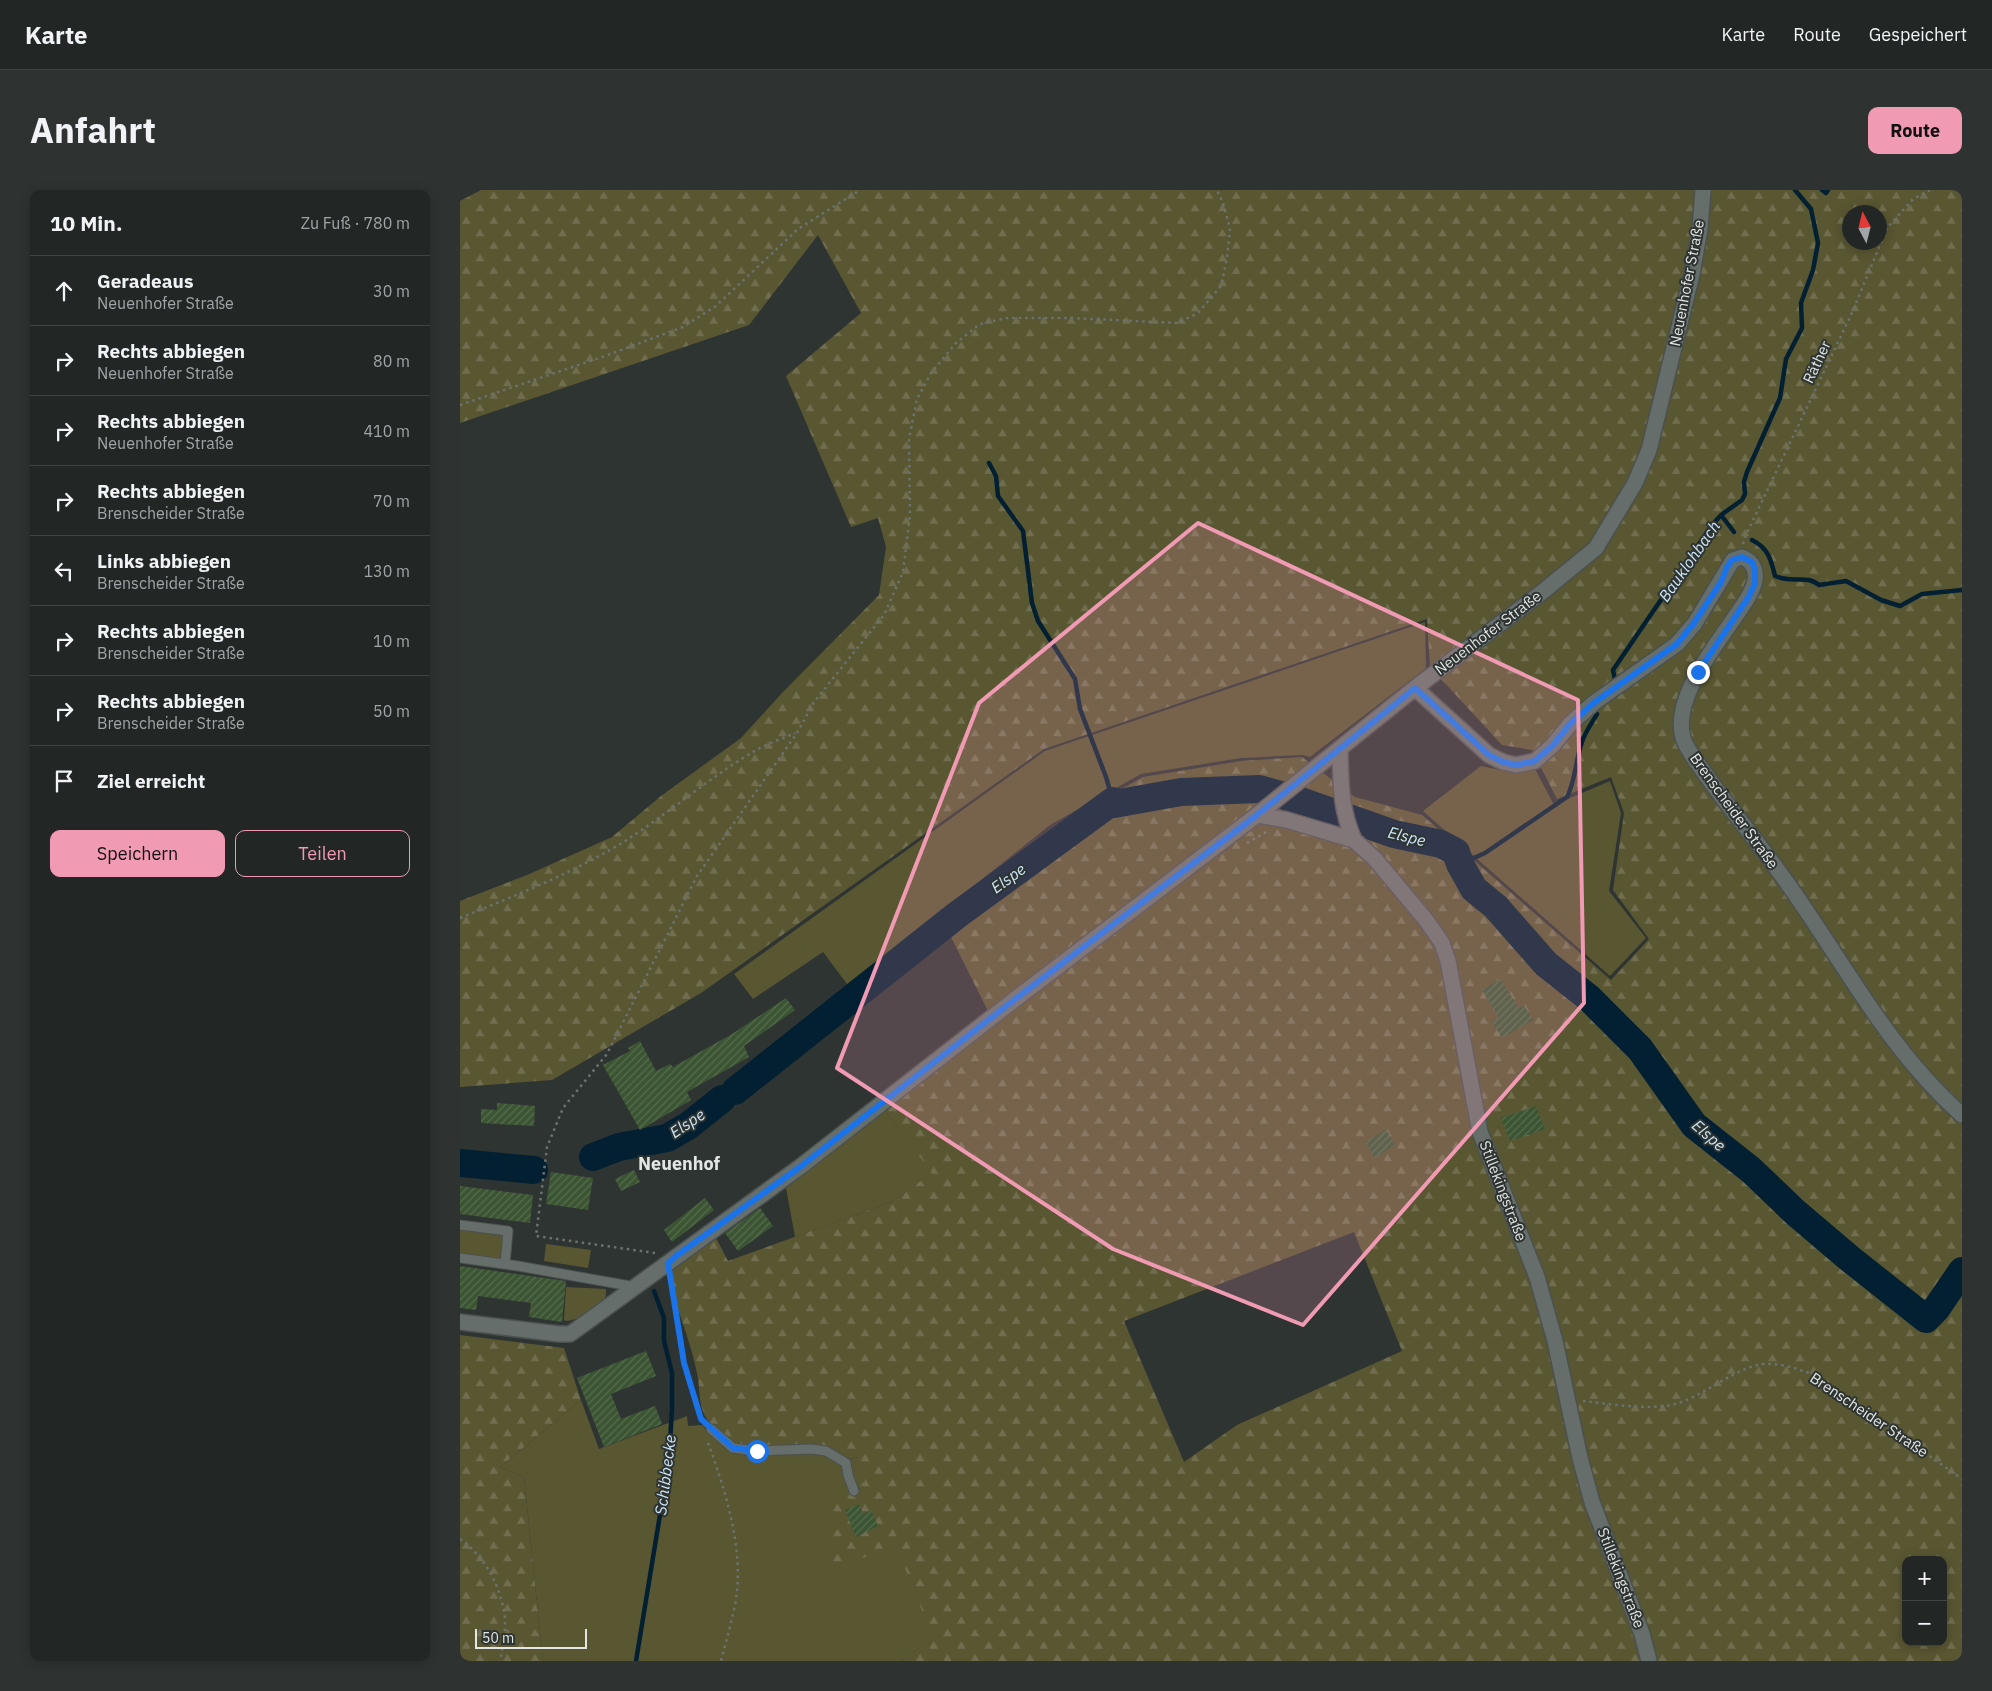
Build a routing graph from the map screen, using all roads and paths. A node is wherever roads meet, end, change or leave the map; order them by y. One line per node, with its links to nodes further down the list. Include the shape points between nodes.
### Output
1 (860, 190): 5 (path, via 798,229 716,306 683,327)
2 (1217, 190): 8 (path, via 1230,228 1227,258 1221,286 1198,313 1178,324 1071,318 1006,318 988,322 980,324 956,343 931,373 917,400 909,439 910,514 903,572 884,615 814,702)
3 (1704, 190): 7 (street, Neuenhofer Straße, via 1692,274 1649,450 1635,483 1596,548)
4 (1930, 190): 6 (path, Räther, via 1913,199 1887,228 1847,324 1745,537)
5 (460, 405)
6 (1742, 557): 7 (street, via 1732,560 1721,582 1677,644 1595,702 1535,761 1516,765 1489,755); 13 (street, Brenscheider Straße, via 1752,562 1755,583 1698,672 1686,700 1681,724 1684,739 1711,782 1786,880 1895,1045 1941,1097)
7 (1415, 688): 9 (street, Neuenhofer Straße)
8 (796, 733): 12 (path, via 760,748 590,861 558,878); 16 (path, via 697,876 607,1054 563,1108 547,1147 536,1236)
9 (1340, 750): 10 (street, Neuenhofer Straße); 11 (street, via 1342,801)
10 (1257, 815): 11 (street, Stillekingstraße, via 1287,820); 16 (street, Neuenhofer Straße, via 800,1167)
11 (1354, 840): 20 (street, Stillekingstraße, via 1375,859 1442,943 1480,1132 1537,1277)
12 (460, 918)
13 (1962, 1115)
14 (460, 1225): 17 (lane, via 508,1231)
15 (460, 1258): 17 (lane)
16 (672, 1260): 18 (street, Neuenhofer Straße); 21 (path, via 684,1363 701,1419)
17 (505, 1264): 18 (lane)
18 (636, 1287): 19 (street, Neuenhofer Straße, via 570,1334)
19 (460, 1322)
20 (1569, 1400): 22 (path, Brenscheider Straße, via 1646,1406 1672,1404 1703,1393 1752,1366 1786,1366 1815,1375); 27 (street, Stillekingstraße, via 1592,1502)
21 (711, 1429): 23 (lane, via 733,1448 826,1450 846,1463); 26 (path, via 705,1432 729,1510 737,1560 735,1604)
22 (1962, 1479)
23 (854, 1491)
24 (460, 1539): 25 (path, via 492,1574 505,1611)
25 (500, 1661)
26 (721, 1661)
27 (1649, 1661)

